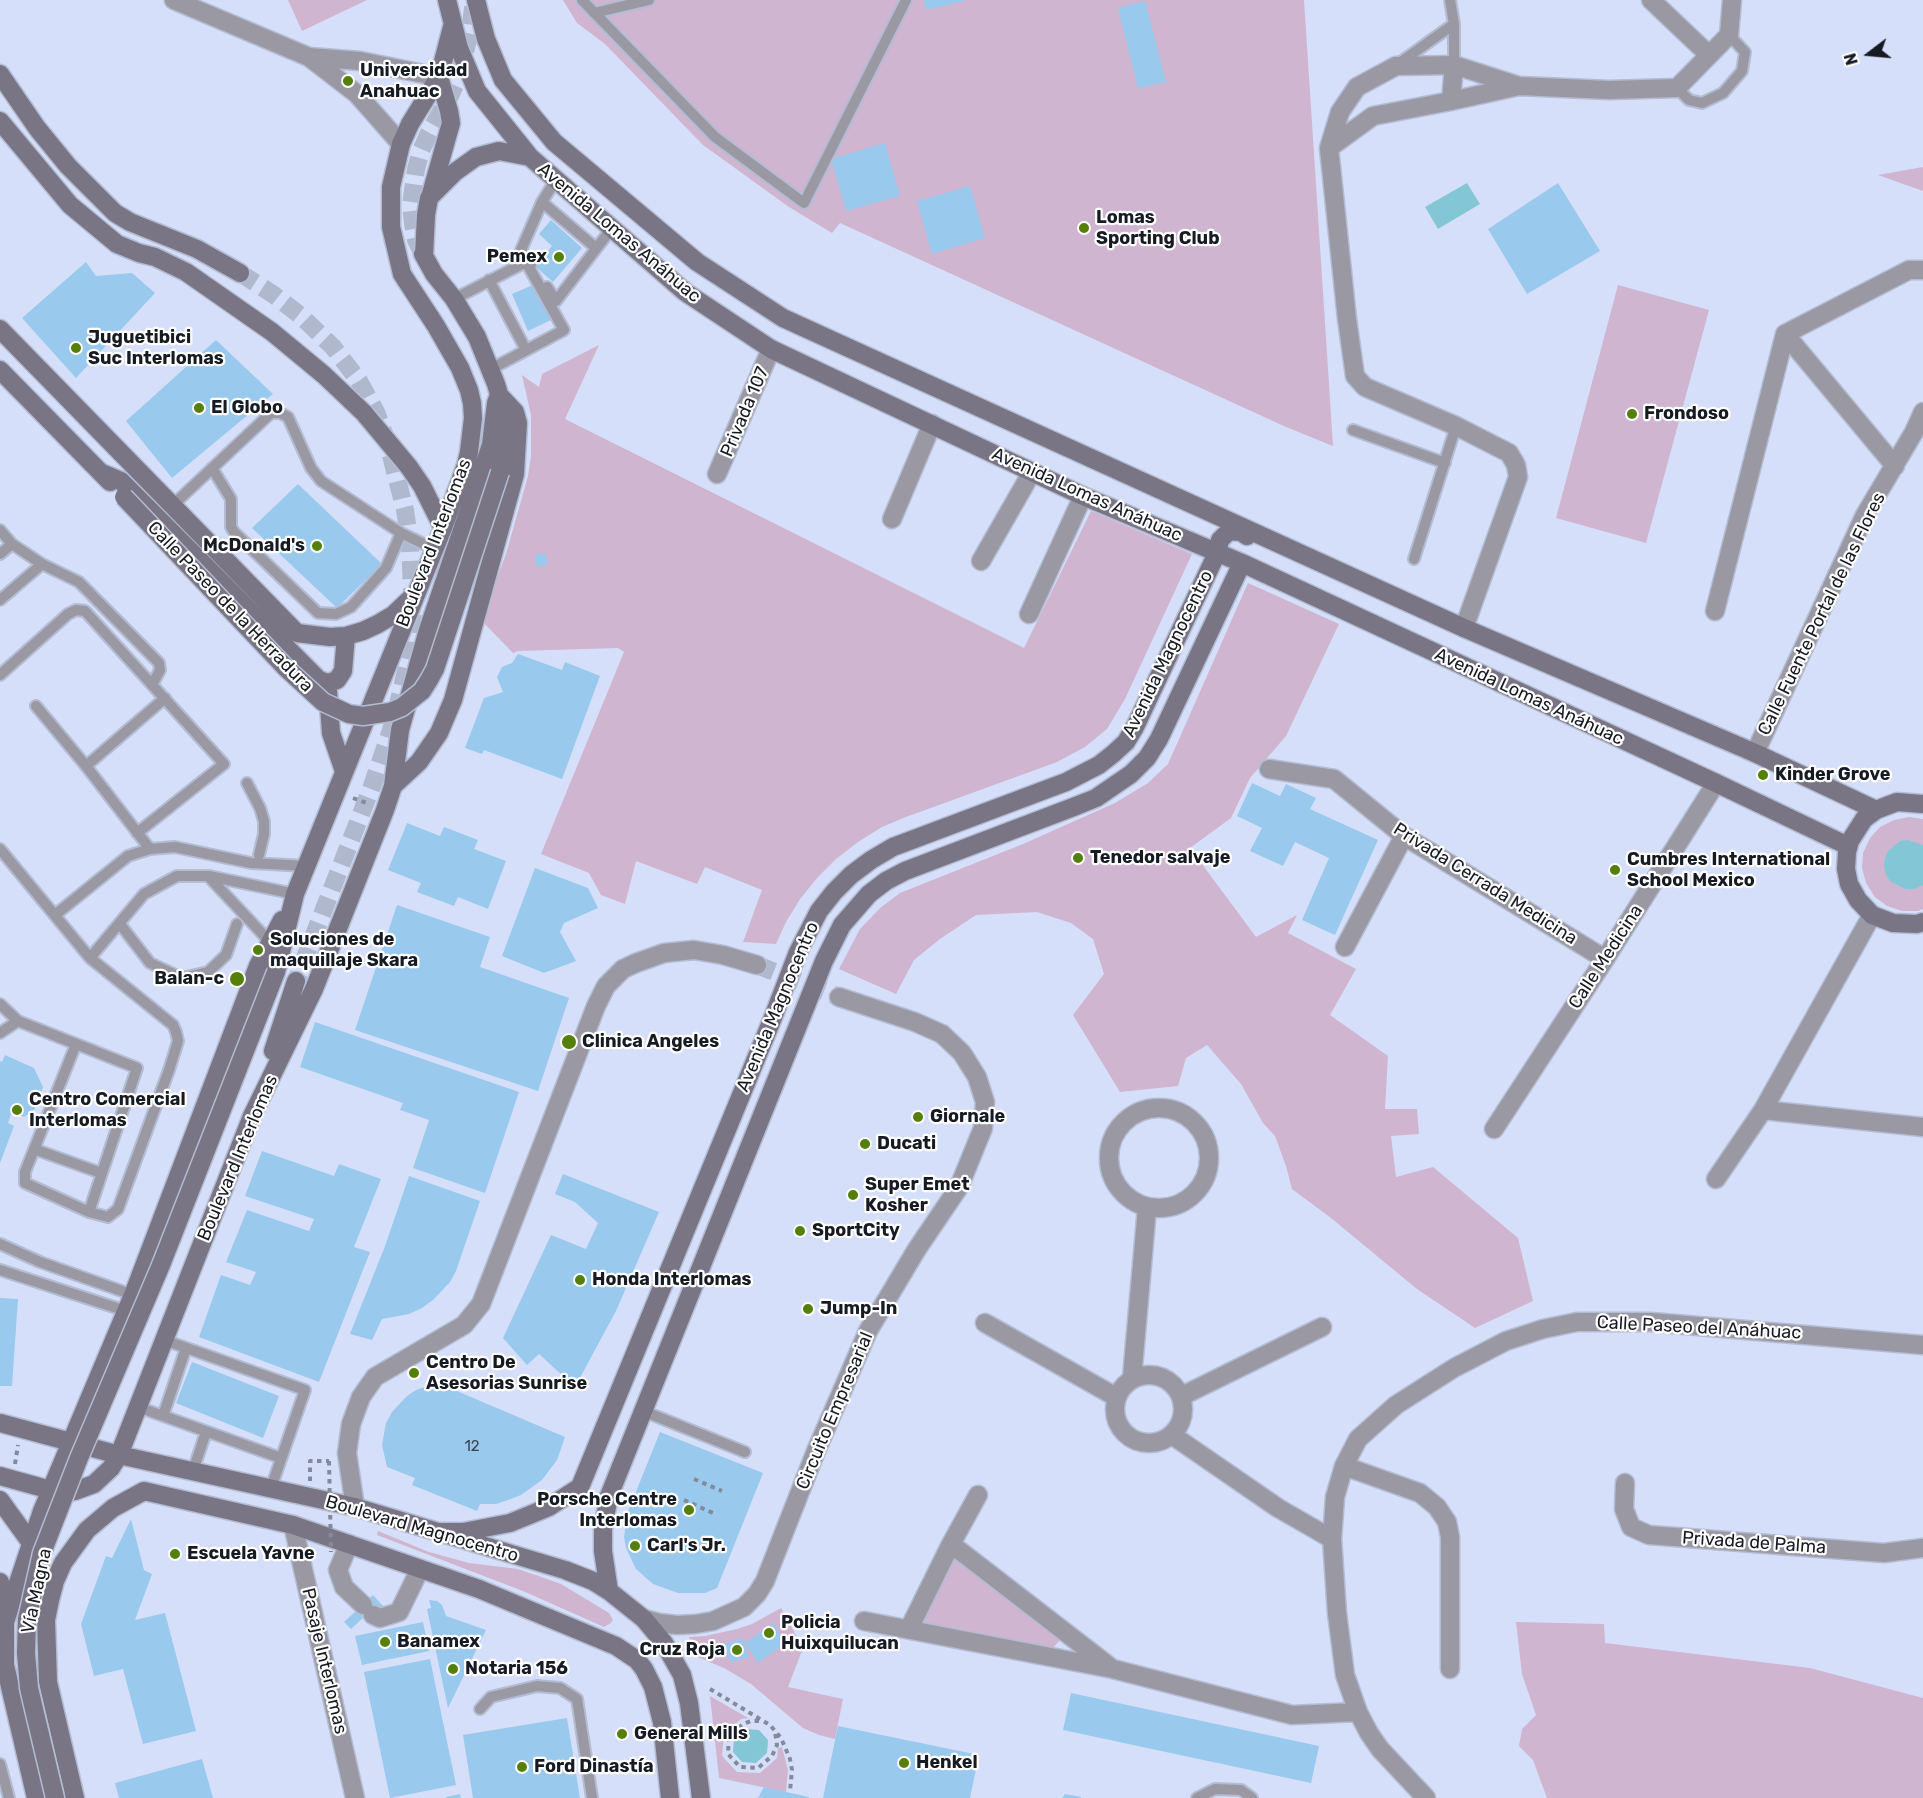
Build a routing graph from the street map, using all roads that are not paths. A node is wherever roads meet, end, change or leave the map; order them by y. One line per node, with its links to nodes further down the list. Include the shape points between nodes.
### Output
1 (174, 0): 15 (street)
2 (447, 0): 12 (main road, Avenida Lomas Anáhuac)
3 (476, 0): 63 (main road, Avenida Lomas Anáhuac, via 503,80 554,142 697,262 783,318)
4 (582, 0): 10 (lane)
5 (649, 0): 10 (lane)
6 (906, 0): 10 (lane, via 804,203 715,137)
7 (1450, 0): 11 (lane)
8 (1652, 0): 14 (street)
9 (1732, 0): 13 (street)
10 (594, 13)
11 (1454, 24): 16 (lane); 17 (lane)
12 (452, 26): 19 (main road, Boulevard Interlomas); 28 (main road, Avenida Lomas Anáhuac, via 477,91)
13 (1729, 35): 14 (street); 22 (lane, via 1745,52 1742,71 1723,93 1701,103 1689,100)
14 (1709, 55): 22 (street)
15 (309, 57): 19 (street); 26 (street, via 357,94)
16 (1454, 65): 17 (street); 20 (street); 23 (street)
17 (1396, 66): 21 (street)
18 (0, 74): 35 (main road, via 68,166 115,213 197,249)
19 (439, 77): 26 (main road, Boulevard Interlomas); 30 (main road, via 451,123)
20 (1518, 86): 22 (street); 23 (street)
21 (1357, 87): 24 (street); 27 (street, via 1340,112)
22 (1677, 88)
23 (1451, 101): 24 (street)
24 (1373, 116): 27 (street)
25 (0, 121): 59 (main road, via 70,205 117,244 186,272 272,332 324,375 364,413 409,466)
26 (401, 144): 59 (main road, Boulevard Interlomas, via 390,206 397,259 402,274 460,368 472,403 472,436 466,465)
27 (1329, 148): 47 (street, via 1355,376 1365,387)
28 (530, 157): 29 (main road, Avenida Lomas Anáhuac); 30 (main road, via 499,151 476,157)
29 (555, 181): 31 (lane); 32 (main road, Avenida Lomas Anáhuac)
30 (429, 198): 37 (main road, Boulevard Interlomas, via 424,255)
31 (542, 202): 33 (lane); 33 (lane, via 521,250 556,301)
32 (612, 228): 33 (lane); 40 (main road, Avenida Lomas Anáhuac, via 685,292)
33 (596, 248)
34 (1923, 270): 39 (street, via 1909,270)
35 (240, 273)
36 (489, 280): 37 (lane); 41 (lane); 41 (lane, via 526,262 564,330)
37 (454, 299): 42 (main road, Boulevard Interlomas)
38 (0, 329): 57 (main road, Calle Paseo de la Herradura)
39 (1785, 334): 50 (street); 73 (street)
40 (771, 349): 46 (main road, Avenida Lomas Anáhuac); 55 (street, Privada 107)
41 (526, 350): 42 (lane)
42 (491, 369): 44 (main road, Boulevard Interlomas)
43 (0, 370): 54 (main road, Calle Paseo de la Herradura)
44 (499, 395): 52 (main road, Boulevard Interlomas, via 505,436); 88 (main road, Boulevard Interlomas, via 491,445 428,630 400,730); 88 (main road, Boulevard Interlomas, via 515,412 518,423 515,474 453,700 439,733 419,762)
45 (1923, 412): 50 (street, Calle Fuente Portal de las Flores)
46 (932, 424): 53 (main road, Avenida Lomas Anáhuac); 58 (street)
47 (1456, 426): 49 (lane); 75 (street, via 1509,453 1518,477)
48 (1353, 430): 49 (lane)
49 (1445, 463): 67 (lane)
50 (1895, 466): 82 (street, Calle Fuente Portal de las Flores, via 1865,515)
51 (212, 468): 57 (lane); 61 (lane, via 271,413 280,413 288,417 321,481); 61 (lane, via 231,499 234,532 318,613 336,614 351,607 386,568)
52 (500, 472): 54 (main road, Calle Paseo de la Herradura, bridge, via 429,680 402,707 363,716 342,712 323,702 286,668)
53 (1032, 472): 56 (main road, Avenida Lomas Anáhuac); 68 (street)
54 (102, 473): 78 (main road, via 121,481 312,673)
55 (717, 474)
56 (1083, 496): 65 (main road, Avenida Lomas Anáhuac); 74 (street)
57 (173, 505): 76 (main road, Calle Paseo de la Herradura, via 297,633)
58 (892, 519)
59 (443, 528): 64 (main road, Boulevard Interlomas)
60 (0, 530): 62 (lane)
61 (400, 532): 64 (lane)
62 (12, 544): 66 (lane); 70 (lane)
63 (1287, 546): 65 (main road, Avenida Magnocentro, via 1273,551 1241,532 1229,531 1220,540); 75 (main road, Avenida Lomas Anáhuac)
64 (434, 549): 71 (main road, Boulevard Interlomas)
65 (1217, 553): 69 (main road, Avenida Lomas Anáhuac); 156 (main road, Avenida Magnocentro, via 1135,727 1113,754 1066,783 892,847 834,892 819,911 798,952 580,1487 549,1507 510,1523 471,1531)
66 (0, 554)
67 (1414, 559)
68 (981, 561)
69 (1242, 563): 87 (main road, Avenida Lomas Anáhuac); 137 (main road, Avenida Magnocentro, via 1159,739 1131,774 1096,798 905,871 869,894 842,925 824,961)
70 (42, 564): 72 (lane); 79 (lane, via 79,582 159,663 160,670)
71 (417, 591): 76 (main road, Calle Paseo de la Herradura, via 393,615); 85 (main road, Boulevard Interlomas)
72 (0, 600)
73 (1715, 610)
74 (1029, 614)
75 (1464, 628): 82 (main road, Avenida Lomas Anáhuac)
76 (346, 636): 78 (main road, via 343,670 337,680)
77 (0, 675): 79 (lane, via 76,610 85,611)
78 (328, 683): 85 (main road, via 331,733)
79 (152, 685): 80 (lane)
80 (165, 698): 83 (lane); 91 (lane, via 224,764)
81 (36, 706): 83 (lane)
82 (1755, 753): 90 (main road, Avenida Lomas Anáhuac)
83 (86, 766): 91 (lane)
84 (1269, 769): 92 (street, Privada Cerrada Medicina, via 1334,779)
85 (344, 771): 97 (main road, Boulevard Interlomas)
86 (247, 783): 96 (lane, via 264,821)
87 (1716, 783): 93 (main road, Avenida Lomas Anáhuac); 108 (street, Calle Medicina)
88 (393, 786): 117 (main road, Boulevard Interlomas, via 314,989)
89 (1923, 804): 90 (main road, via 1898,802)
90 (1876, 810): 93 (main road, via 1859,825)
91 (137, 833): 95 (lane)
92 (1404, 836): 106 (street); 108 (street, Privada Cerrada Medicina)
93 (1848, 846): 101 (main road, via 1849,884)
94 (0, 849): 100 (lane)
95 (150, 849): 97 (lane, via 175,848 251,863); 100 (lane, via 128,856)
96 (259, 855)
97 (306, 866): 99 (main road, Boulevard Interlomas)
98 (208, 876): 99 (lane); 103 (lane, via 177,876 144,894); 105 (lane)
99 (295, 894): 105 (main road, Boulevard Interlomas); 142 (main road, Boulevard Interlomas, bridge, via 276,972 161,1265)
100 (55, 915): 107 (lane)
101 (1872, 915): 102 (main road, via 1893,923); 116 (street)
102 (1923, 922)
103 (120, 924): 104 (lane, via 150,963 182,978 208,972 226,955); 107 (lane)
104 (237, 924)
105 (270, 942): 127 (main road, Boulevard Interlomas)
106 (1345, 947)
107 (90, 957): 124 (lane, via 172,1025 178,1041 118,1209 108,1217)
108 (1605, 959): 119 (street, Calle Medicina)
109 (757, 965): 154 (street, via 694,950 664,953 623,969 606,986 481,1304 464,1325 375,1377 361,1397 351,1424 347,1453)
110 (296, 981): 117 (main road)
111 (839, 997): 167 (street, Circuito Empresarial, via 942,1034 962,1053 977,1077 985,1102 983,1128 959,1187 868,1331 757,1594 729,1615 696,1624)
112 (0, 1005): 113 (lane)
113 (18, 1021): 114 (lane); 115 (lane)
114 (0, 1033)
115 (76, 1044): 120 (lane); 121 (lane, via 136,1068)
116 (1763, 1110): 118 (street); 122 (street)
117 (252, 1116): 130 (main road, Boulevard Interlomas)
118 (1923, 1127)
119 (1494, 1129)
120 (34, 1149): 121 (lane); 124 (lane, via 25,1183)
121 (101, 1173): 124 (lane)
122 (1716, 1179)
123 (1147, 1208): 123 (street, via 1173,1208 1196,1194 1209,1171 1209,1145 1195,1122 1172,1109 1146,1109 1138,1113 1123,1122 1110,1146 1110,1172 1124,1195); 133 (street)
124 (89, 1212)
125 (0, 1244): 127 (lane)
126 (0, 1270): 127 (lane)
127 (130, 1303): 142 (main road, Boulevard Interlomas)
128 (985, 1323): 135 (street)
129 (1322, 1327): 134 (street)
130 (164, 1340): 132 (lane); 136 (main road, Boulevard Interlomas)
131 (1923, 1345): 146 (street, Calle Paseo del Anáhuac, via 1651,1322 1577,1322 1543,1329 1506,1341 1396,1405 1358,1439)
132 (186, 1348): 138 (lane); 145 (lane, via 305,1390)
133 (1132, 1378): 134 (street, via 1151,1374 1170,1380); 135 (street)
134 (1182, 1396): 141 (street, via 1183,1418)
135 (1116, 1397): 141 (street, via 1115,1415 1123,1431 1138,1442 1156,1443)
136 (138, 1407): 138 (lane); 144 (main road, Boulevard Interlomas)
137 (643, 1411): 143 (lane); 164 (main road, Avenida Magnocentro, via 605,1511 603,1551)
138 (163, 1416): 140 (lane)
139 (0, 1423): 142 (main road, Boulevard Magnocentro)
140 (206, 1432): 145 (lane); 147 (lane)
141 (1172, 1435): 157 (street, via 1278,1508)
142 (75, 1450): 144 (main road, Boulevard Magnocentro); 151 (main road, Boulevard Interlomas); 179 (main road, Vía Magna, bridge, via 42,1553 27,1620 29,1688)
143 (745, 1452)
144 (119, 1455): 147 (main road, Boulevard Magnocentro); 151 (main road, Boulevard Interlomas, via 94,1484 75,1491)
145 (281, 1458): 150 (lane)
146 (1344, 1466): 157 (street, Calle Paseo del Anáhuac, via 1335,1497); 173 (street, via 1420,1493 1447,1522)
147 (192, 1471): 150 (main road, Boulevard Magnocentro)
148 (0, 1476): 151 (main road)
149 (1625, 1483): 161 (street, Privada de Palma, via 1624,1509 1631,1527 1649,1535 1884,1553)
150 (271, 1488): 154 (main road, Boulevard Magnocentro)
151 (51, 1490): 158 (main road, Boulevard Interlomas)
152 (978, 1496): 160 (street)
153 (0, 1500): 158 (main road)
154 (355, 1507): 156 (main road, Boulevard Magnocentro)
155 (293, 1525): 159 (main road, Boulevard Magnocentro); 165 (main road, Boulevard Magnocentro, via 144,1491 113,1508 87,1530 63,1563); 181 (street, Pasaje Interlomas)
156 (439, 1532): 164 (main road, Boulevard Magnocentro, via 565,1570)
157 (1332, 1539): 175 (street, Calle Paseo del Anáhuac, via 1345,1675)
158 (31, 1543): 166 (main road, Boulevard Interlomas); 168 (main road, via 43,1581)
159 (349, 1544): 162 (main road, Boulevard Magnocentro); 162 (street, via 338,1570 344,1587 380,1618 399,1612)
160 (951, 1544): 170 (street); 172 (street)
161 (1923, 1548)
162 (420, 1569): 183 (main road, Boulevard Magnocentro, via 616,1646 637,1660 652,1687 662,1722)
163 (0, 1582): 166 (main road)
164 (609, 1591): 167 (main road, Boulevard Magnocentro)
165 (50, 1600): 168 (main road, Vía Magna)
166 (3, 1612): 171 (main road, Boulevard Interlomas)
167 (644, 1619): 184 (main road, Boulevard Magnocentro, via 664,1643 682,1675)
168 (46, 1620): 180 (main road, Vía Magna, via 48,1682)
169 (864, 1621): 170 (street)
170 (909, 1629): 172 (street)
171 (3, 1666): 178 (main road)
172 (1113, 1669): 175 (street, via 1292,1715)
173 (1450, 1669)
174 (480, 1708): 182 (lane, via 491,1697 537,1686 560,1688 577,1699)
175 (1358, 1712): 187 (street, Calle Paseo del Anáhuac, via 1380,1749)
176 (0, 1764): 177 (lane)
177 (9, 1798)
178 (36, 1798)
179 (55, 1798)
180 (75, 1798)
181 (355, 1798)
182 (592, 1798)
183 (670, 1798)
184 (700, 1798)
185 (1197, 1798): 186 (lane, via 1215,1790 1241,1790)
186 (1252, 1798)
187 (1426, 1798)

